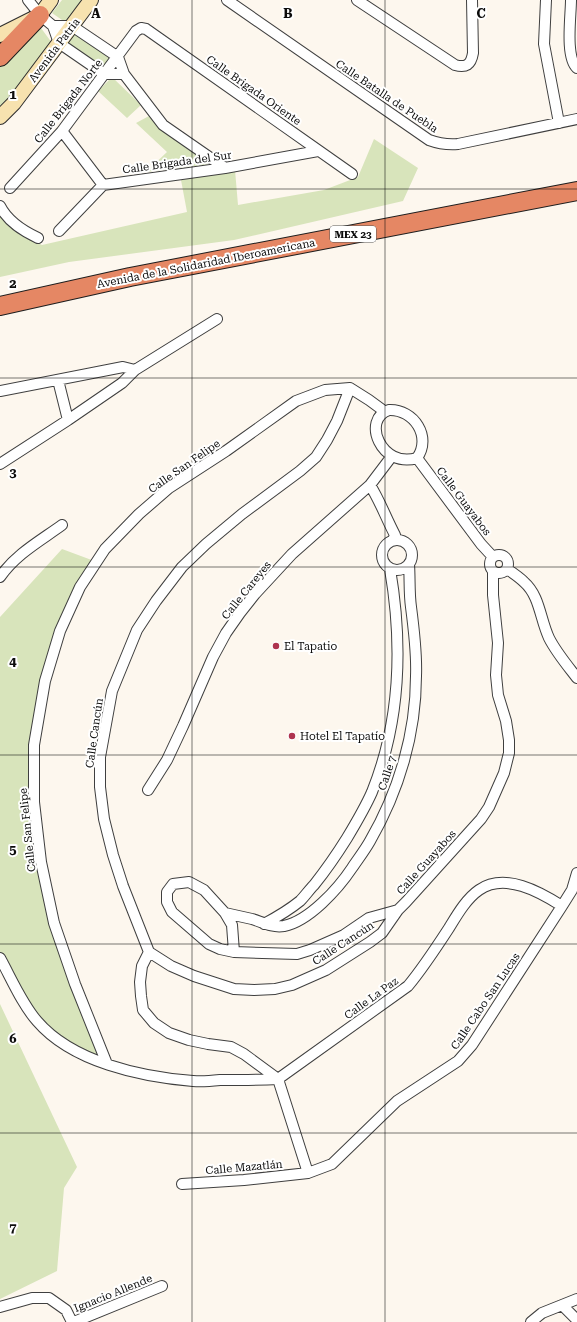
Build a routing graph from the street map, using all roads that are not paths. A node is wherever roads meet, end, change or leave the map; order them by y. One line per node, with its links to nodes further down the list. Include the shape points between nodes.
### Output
1 (28, 0): 9 (street)
2 (51, 0): 9 (street)
3 (91, 0): 10 (street, Avenida Patria)
4 (226, 0): 21 (street, Calle Batalla de Puebla, via 438,144 458,144)
5 (357, 0): 6 (street, via 455,65 463,67 469,64 473,53)
6 (472, 0)
7 (546, 0): 21 (street, via 544,44)
8 (571, 0): 16 (street, via 571,57)
9 (46, 20): 10 (street); 12 (street); 13 (street); 14 (highway)
10 (72, 26): 13 (street, Avenida Patria); 15 (street)
11 (141, 28): 15 (street, Calle Brigada Norte, via 136,31); 23 (street, Calle Brigada Oriente, via 146,29)
12 (0, 35)
13 (59, 43): 17 (street); 19 (street, Avenida Patria, via 14,103)
14 (0, 57)
15 (118, 57): 17 (street, Calle Brigada Norte); 18 (street)
16 (577, 68)
17 (104, 74): 18 (street); 22 (street, Calle Brigada Norte)
18 (124, 74): 24 (street, via 163,125)
19 (0, 117)
20 (577, 119): 21 (street, Calle Batalla de Puebla)
21 (559, 123)
22 (62, 131): 26 (street); 27 (street, Calle Brigada Norte)
23 (318, 151): 24 (street, Calle Brigada del Sur); 25 (street, Calle Brigada Oriente)
24 (225, 168): 26 (street, Calle Brigada del Sur)
25 (352, 174)
26 (103, 185): 30 (street)
27 (10, 188)
28 (577, 190): 32 (highway, Avenida de la Solidaridad Iberoamericana / MEX 23, via 130,277)
29 (0, 206): 31 (street, via 14,224)
30 (59, 231)
31 (38, 238)
32 (1, 306)
33 (217, 319): 34 (street)
34 (135, 370): 35 (street, via 123,367); 39 (street, via 122,383)
35 (58, 380): 37 (street); 39 (street)
36 (350, 388): 38 (street); 59 (street, Calle Cancún, via 328,440 316,457 242,514 182,567 138,630 112,691 100,757 104,819 123,886); 62 (street, Calle San Felipe, via 325,390 296,401 169,488 105,549 80,587 60,631 45,681 34,745 34,802 41,862 54,922 75,984)
37 (0, 391)
38 (384, 412): 40 (street, via 377,421 376,434 382,447); 41 (street, via 399,411 412,417 416,422 423,443)
39 (68, 420): 42 (street)
40 (392, 456): 41 (street, via 406,460); 43 (street, Calle Careyes)
41 (417, 458): 46 (street, Calle Guayabos, via 480,544)
42 (0, 464)
43 (370, 485): 45 (street, via 395,535); 53 (street, Calle Careyes, via 292,554 240,613 213,657 167,760)
44 (62, 525): 51 (street, via 17,557)
45 (394, 540): 47 (street, via 402,540 408,544 411,558); 48 (street, via 386,544 382,552 382,559)
46 (493, 557): 49 (street, via 500,555 506,558); 50 (street, via 490,562)
47 (408, 564): 48 (street, via 399,570); 58 (street, Calle 7, via 416,646 415,708 404,762 394,791 370,841 343,882 327,899 293,923 283,926)
48 (390, 569): 58 (street, Calle 7, via 399,649 398,678 382,765 371,793 339,852 301,900)
49 (507, 569): 50 (street, via 502,573); 52 (street, via 532,590 553,646)
50 (493, 572): 56 (street, Calle Guayabos, via 493,601 498,643 496,675 509,740 504,773 481,819)
51 (0, 577)
52 (577, 678)
53 (148, 790)
54 (577, 873): 55 (street, Calle Cabo San Lucas, via 572,890)
55 (562, 906): 63 (street, Calle La Paz, via 533,889 511,883 494,884 480,889 458,914 408,986); 64 (street, Calle Cabo San Lucas, via 458,1062 397,1101 332,1164)
56 (398, 910): 59 (street, Calle Cancún, via 382,933 349,956 307,979 275,989 234,989 215,984 171,966); 60 (street, Calle Guayabos, via 369,918 344,934 297,954)
57 (225, 913): 58 (street, Calle 7); 60 (street, via 232,925); 60 (street, Calle Guayabos, via 204,890 189,882 173,884 167,892 167,902 172,912 209,944)
58 (264, 924)
59 (149, 952): 63 (street, via 142,966 140,996 143,1010 154,1023 169,1033 189,1040 231,1047)
60 (234, 952)
61 (0, 958): 62 (street, via 37,1021 59,1042 79,1054)
62 (107, 1064): 63 (street, via 152,1076 194,1081)
63 (278, 1079): 64 (street)
64 (308, 1173): 65 (street, Calle Mazatlán)
65 (182, 1184)
66 (162, 1286): 71 (street, Ignacio Allende)
67 (577, 1299): 68 (street)
68 (562, 1305): 70 (street); 72 (street, via 542,1313)
69 (0, 1307): 71 (street, via 32,1298 49,1298 66,1310)
70 (577, 1320)
71 (73, 1322)
72 (531, 1322)

